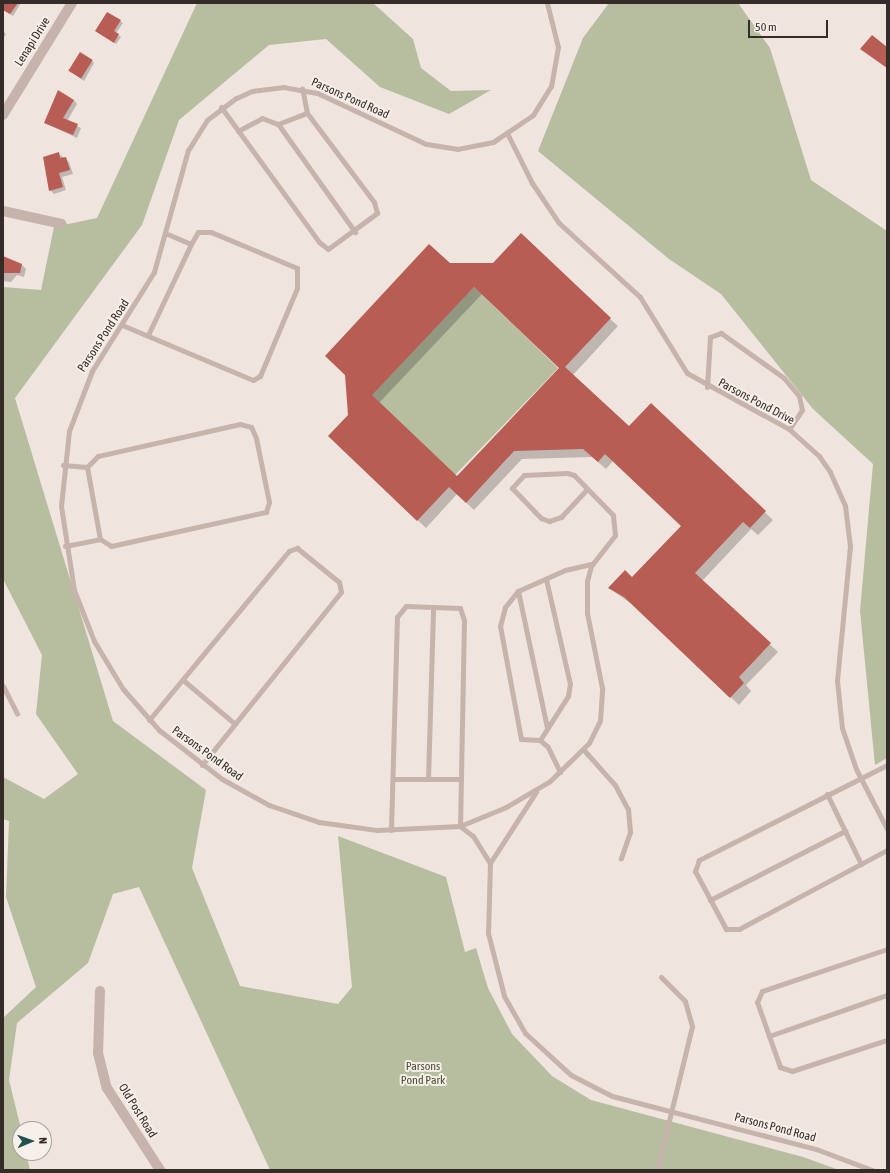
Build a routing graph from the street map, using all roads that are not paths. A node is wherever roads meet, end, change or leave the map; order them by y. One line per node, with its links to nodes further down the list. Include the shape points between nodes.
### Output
1 (72, 3): 6 (street, Lenapi Drive)
2 (547, 3): 9 (lane, Parsons Pond Road, via 558,47 555,73 536,111)
3 (302, 88): 4 (lane, Parsons Pond Road, via 269,87 252,91); 5 (lane); 9 (lane, Parsons Pond Road, via 426,144 476,147)
4 (221, 107): 8 (lane); 13 (lane, Parsons Pond Road, via 207,120 188,150)
5 (307, 113): 7 (lane); 12 (lane, via 374,202 377,213)
6 (3, 115)
7 (278, 124): 8 (lane, via 262,118); 12 (lane)
8 (238, 131): 12 (lane, via 319,242 328,249)
9 (508, 135): 17 (lane, Parsons Pond Drive, via 532,183 559,223 640,297 658,323 677,362)
10 (3, 211): 11 (street)
11 (62, 224)
12 (355, 232)
13 (168, 234): 14 (lane); 15 (lane, Parsons Pond Road, via 154,272)
14 (191, 244): 16 (lane); 16 (lane, via 198,232 211,232 297,268 297,288 260,376 253,380)
15 (122, 325): 16 (lane); 19 (lane, Parsons Pond Road, via 86,382 69,431)
16 (148, 335)
17 (707, 387): 18 (lane, Parsons Pond Drive); 18 (lane, via 710,337 721,333 784,378 799,396 802,410)
18 (789, 429): 39 (lane, Parsons Pond Drive, via 823,461 845,506 850,546 838,702 848,749)
19 (63, 465): 20 (lane); 23 (lane, Parsons Pond Road)
20 (87, 467): 22 (lane); 22 (lane, via 98,456 240,424 251,427 256,438 269,502 266,512 111,546)
21 (586, 489): 21 (lane, via 561,517 549,521 541,518 512,488 524,475 567,473); 24 (lane, via 607,507 615,523 615,535)
22 (100, 539): 23 (lane)
23 (65, 546): 31 (lane, Parsons Pond Road, via 74,590 94,641 123,689)
24 (592, 564): 25 (lane); 35 (lane, via 587,581 588,612 603,703 595,732)
25 (546, 579): 26 (lane); 33 (lane, via 570,684 568,696)
26 (518, 591): 33 (lane); 34 (lane, via 505,607 500,626 521,740)
27 (433, 607): 40 (lane, via 406,606 397,617); 41 (lane); 42 (lane, via 460,608 464,620)
28 (183, 680): 31 (lane); 32 (lane); 32 (lane, via 289,551 297,548 339,582 341,592)
29 (3, 686): 30 (lane)
30 (17, 714)
31 (149, 720): 36 (lane, Parsons Pond Road)
32 (235, 724): 36 (lane)
33 (547, 728): 34 (lane)
34 (540, 740): 38 (lane, via 548,746)
35 (584, 749): 38 (lane); 50 (lane, via 615,785 628,809 630,832)
36 (202, 765): 47 (lane, Parsons Pond Road, via 245,793 293,814 345,827)
37 (887, 766): 39 (lane)
38 (560, 772): 43 (lane)
39 (860, 778): 44 (lane); 46 (lane, Parsons Pond Drive)
40 (393, 779): 41 (lane); 47 (lane)
41 (428, 779): 42 (lane)
42 (461, 780): 45 (lane)
43 (539, 788): 45 (lane, via 506,807); 51 (lane)
44 (827, 794): 48 (lane); 53 (lane, via 699,860 695,871)
45 (460, 826): 47 (lane, Parsons Pond Road); 51 (lane, Parsons Pond Road, via 482,844)
46 (887, 829)
47 (391, 830)
48 (845, 831): 52 (lane); 53 (lane)
49 (887, 850): 52 (lane)
50 (621, 858)
51 (490, 863): 60 (lane, Parsons Pond Road, via 487,910 490,952 504,996 526,1033 553,1062 591,1087)
52 (861, 864): 53 (lane, via 739,929 726,929)
53 (710, 900)
54 (887, 949): 58 (lane, via 762,991 757,1002)
55 (661, 977): 60 (lane, via 685,1001 692,1026)
56 (100, 991): 61 (street, Old Post Road, via 98,1053 107,1088)
57 (887, 995): 58 (lane)
58 (769, 1036): 59 (lane, via 780,1067 792,1070)
59 (887, 1040)
60 (671, 1111): 62 (lane); 63 (lane, Parsons Pond Road, via 816,1149)
61 (160, 1170)
62 (657, 1170)
63 (872, 1170)

